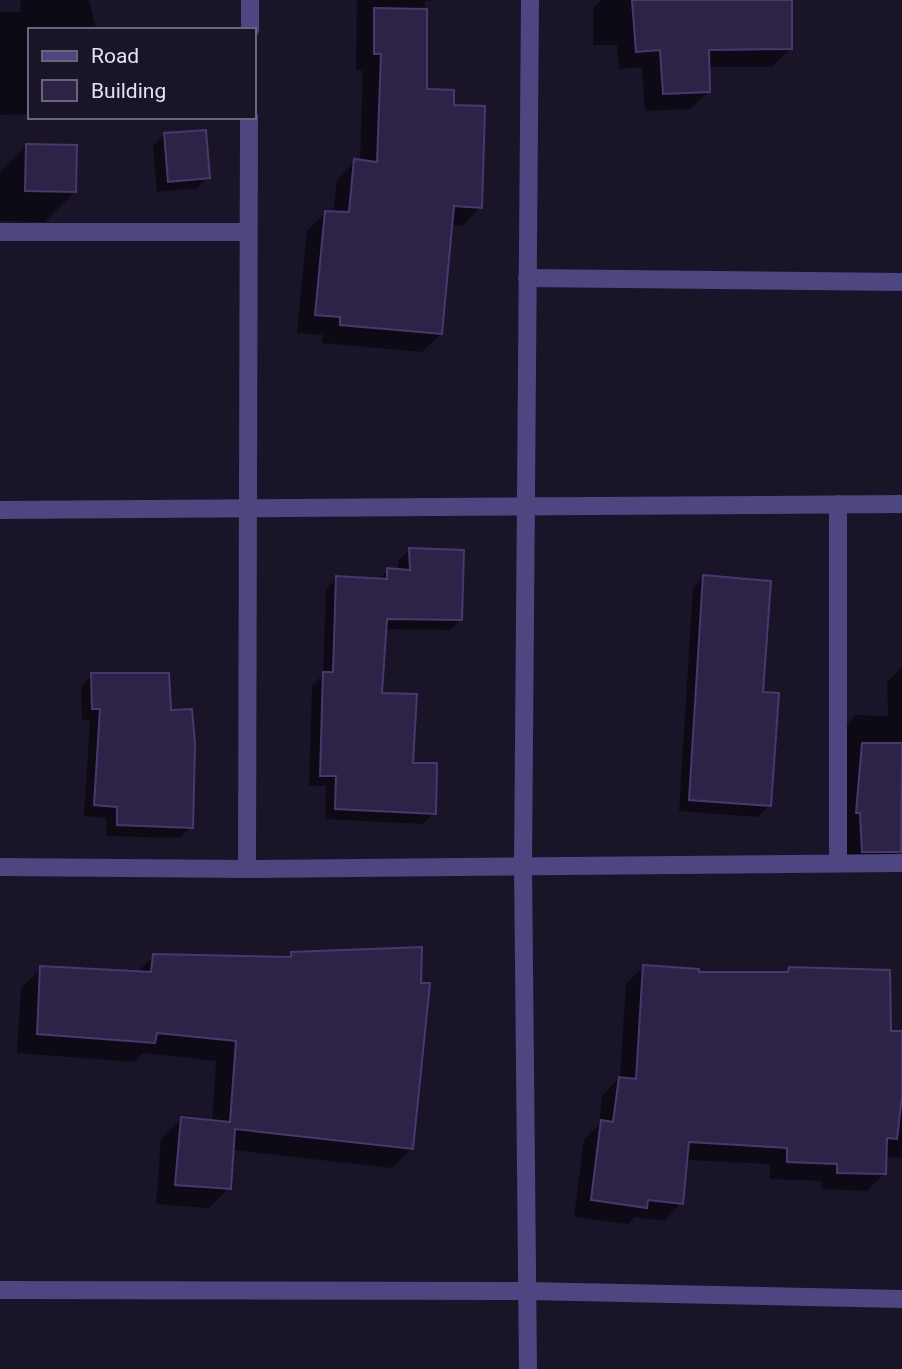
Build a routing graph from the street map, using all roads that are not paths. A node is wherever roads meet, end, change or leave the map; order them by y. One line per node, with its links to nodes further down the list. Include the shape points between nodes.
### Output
1 (250, 0): 3 (street)
2 (530, 0): 7 (street)
3 (250, 28)
4 (249, 119): 6 (street)
5 (0, 232): 6 (street)
6 (248, 232): 12 (street)
7 (527, 278): 8 (street); 11 (street)
8 (902, 282)
9 (838, 504): 10 (street); 11 (street); 14 (street)
10 (902, 504)
11 (524, 506): 12 (street); 16 (street)
12 (246, 509): 13 (street); 18 (street)
13 (0, 510)
14 (838, 863): 15 (street); 16 (street)
15 (902, 863)
16 (523, 865): 18 (street); 20 (street)
17 (0, 867): 18 (street)
18 (247, 869)
19 (0, 1290): 20 (street)
20 (528, 1291): 21 (street); 22 (street)
21 (902, 1298)
22 (528, 1369)

